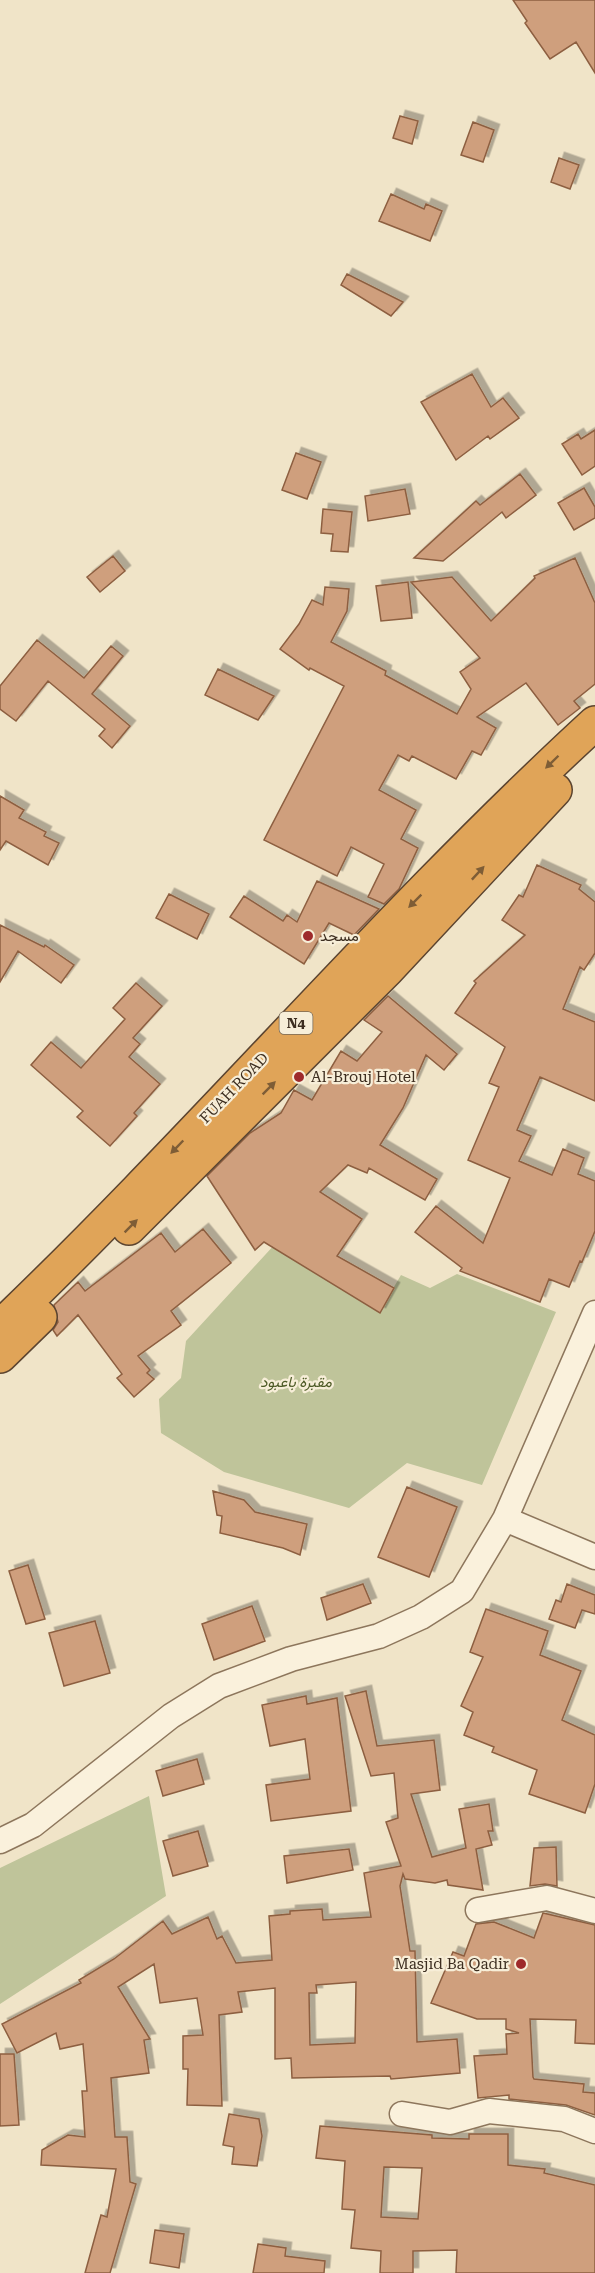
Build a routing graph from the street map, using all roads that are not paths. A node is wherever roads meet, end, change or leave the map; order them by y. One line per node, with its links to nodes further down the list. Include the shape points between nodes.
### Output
1 (595, 723): 4 (highway, FUAH ROAD / N4, one-way to 4, via 409,907)
2 (595, 753): 5 (highway, FUAH ROAD / N4, one-way to 2, via 388,969 564,781)
3 (595, 1313): 6 (street)
4 (0, 1327)
5 (0, 1356)
6 (505, 1519): 7 (street); 8 (street, via 462,1591 379,1636 291,1659 219,1686 171,1716 33,1825)
7 (595, 1557)
8 (0, 1841)
9 (478, 1911): 10 (street, via 547,1898)
10 (595, 1911)
11 (402, 2114): 12 (street, via 450,2122 489,2110 564,2119)
12 (595, 2131)

